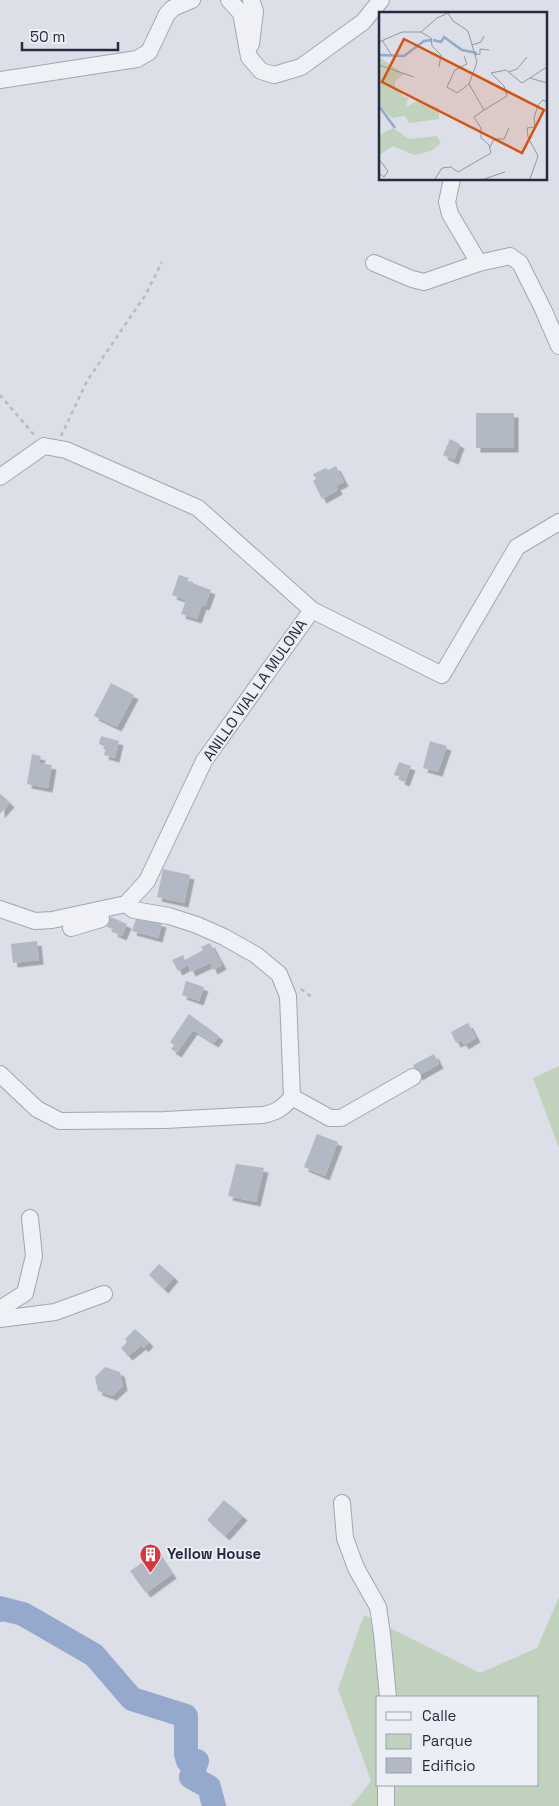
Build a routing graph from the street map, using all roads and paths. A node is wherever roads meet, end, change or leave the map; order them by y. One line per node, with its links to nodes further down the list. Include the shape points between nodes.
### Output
1 (192, 0): 6 (street, via 167,14 149,52 137,59)
2 (229, 0): 5 (street, via 241,13)
3 (250, 0): 5 (street, via 255,11)
4 (381, 0): 5 (street, via 363,22 301,67 274,75 261,71)
5 (249, 57)
6 (0, 80)
7 (452, 180): 10 (street, via 447,202 450,214)
8 (162, 262): 13 (path, via 146,294 87,381)
9 (374, 263): 10 (street, via 424,282)
10 (479, 263): 11 (street, via 510,256 520,263)
11 (559, 346)
12 (0, 395): 13 (path)
13 (50, 447): 14 (street); 16 (street, via 66,450 198,508)
14 (0, 477)
15 (559, 522): 16 (street, ANILLO VIAL LA MULONA, via 517,547 442,675)
16 (312, 610): 17 (street, ANILLO VIAL LA MULONA, via 204,760 147,881)
17 (130, 907): 18 (street, via 35,921); 19 (street); 22 (street, via 169,916 215,933 256,955 279,974 288,996)
18 (0, 909)
19 (71, 928)
20 (0, 1074): 22 (street, via 37,1109 60,1121 263,1115 278,1112)
21 (413, 1077): 22 (street, via 342,1118 330,1118)
22 (292, 1097)
23 (30, 1218): 25 (street, via 34,1256 25,1293)
24 (104, 1294): 26 (street, via 55,1312)
25 (0, 1309)
26 (0, 1319)
27 (342, 1503): 28 (street, via 345,1538 356,1568 378,1606)
28 (388, 1696)
29 (386, 1786): 30 (street)
30 (386, 1806)

